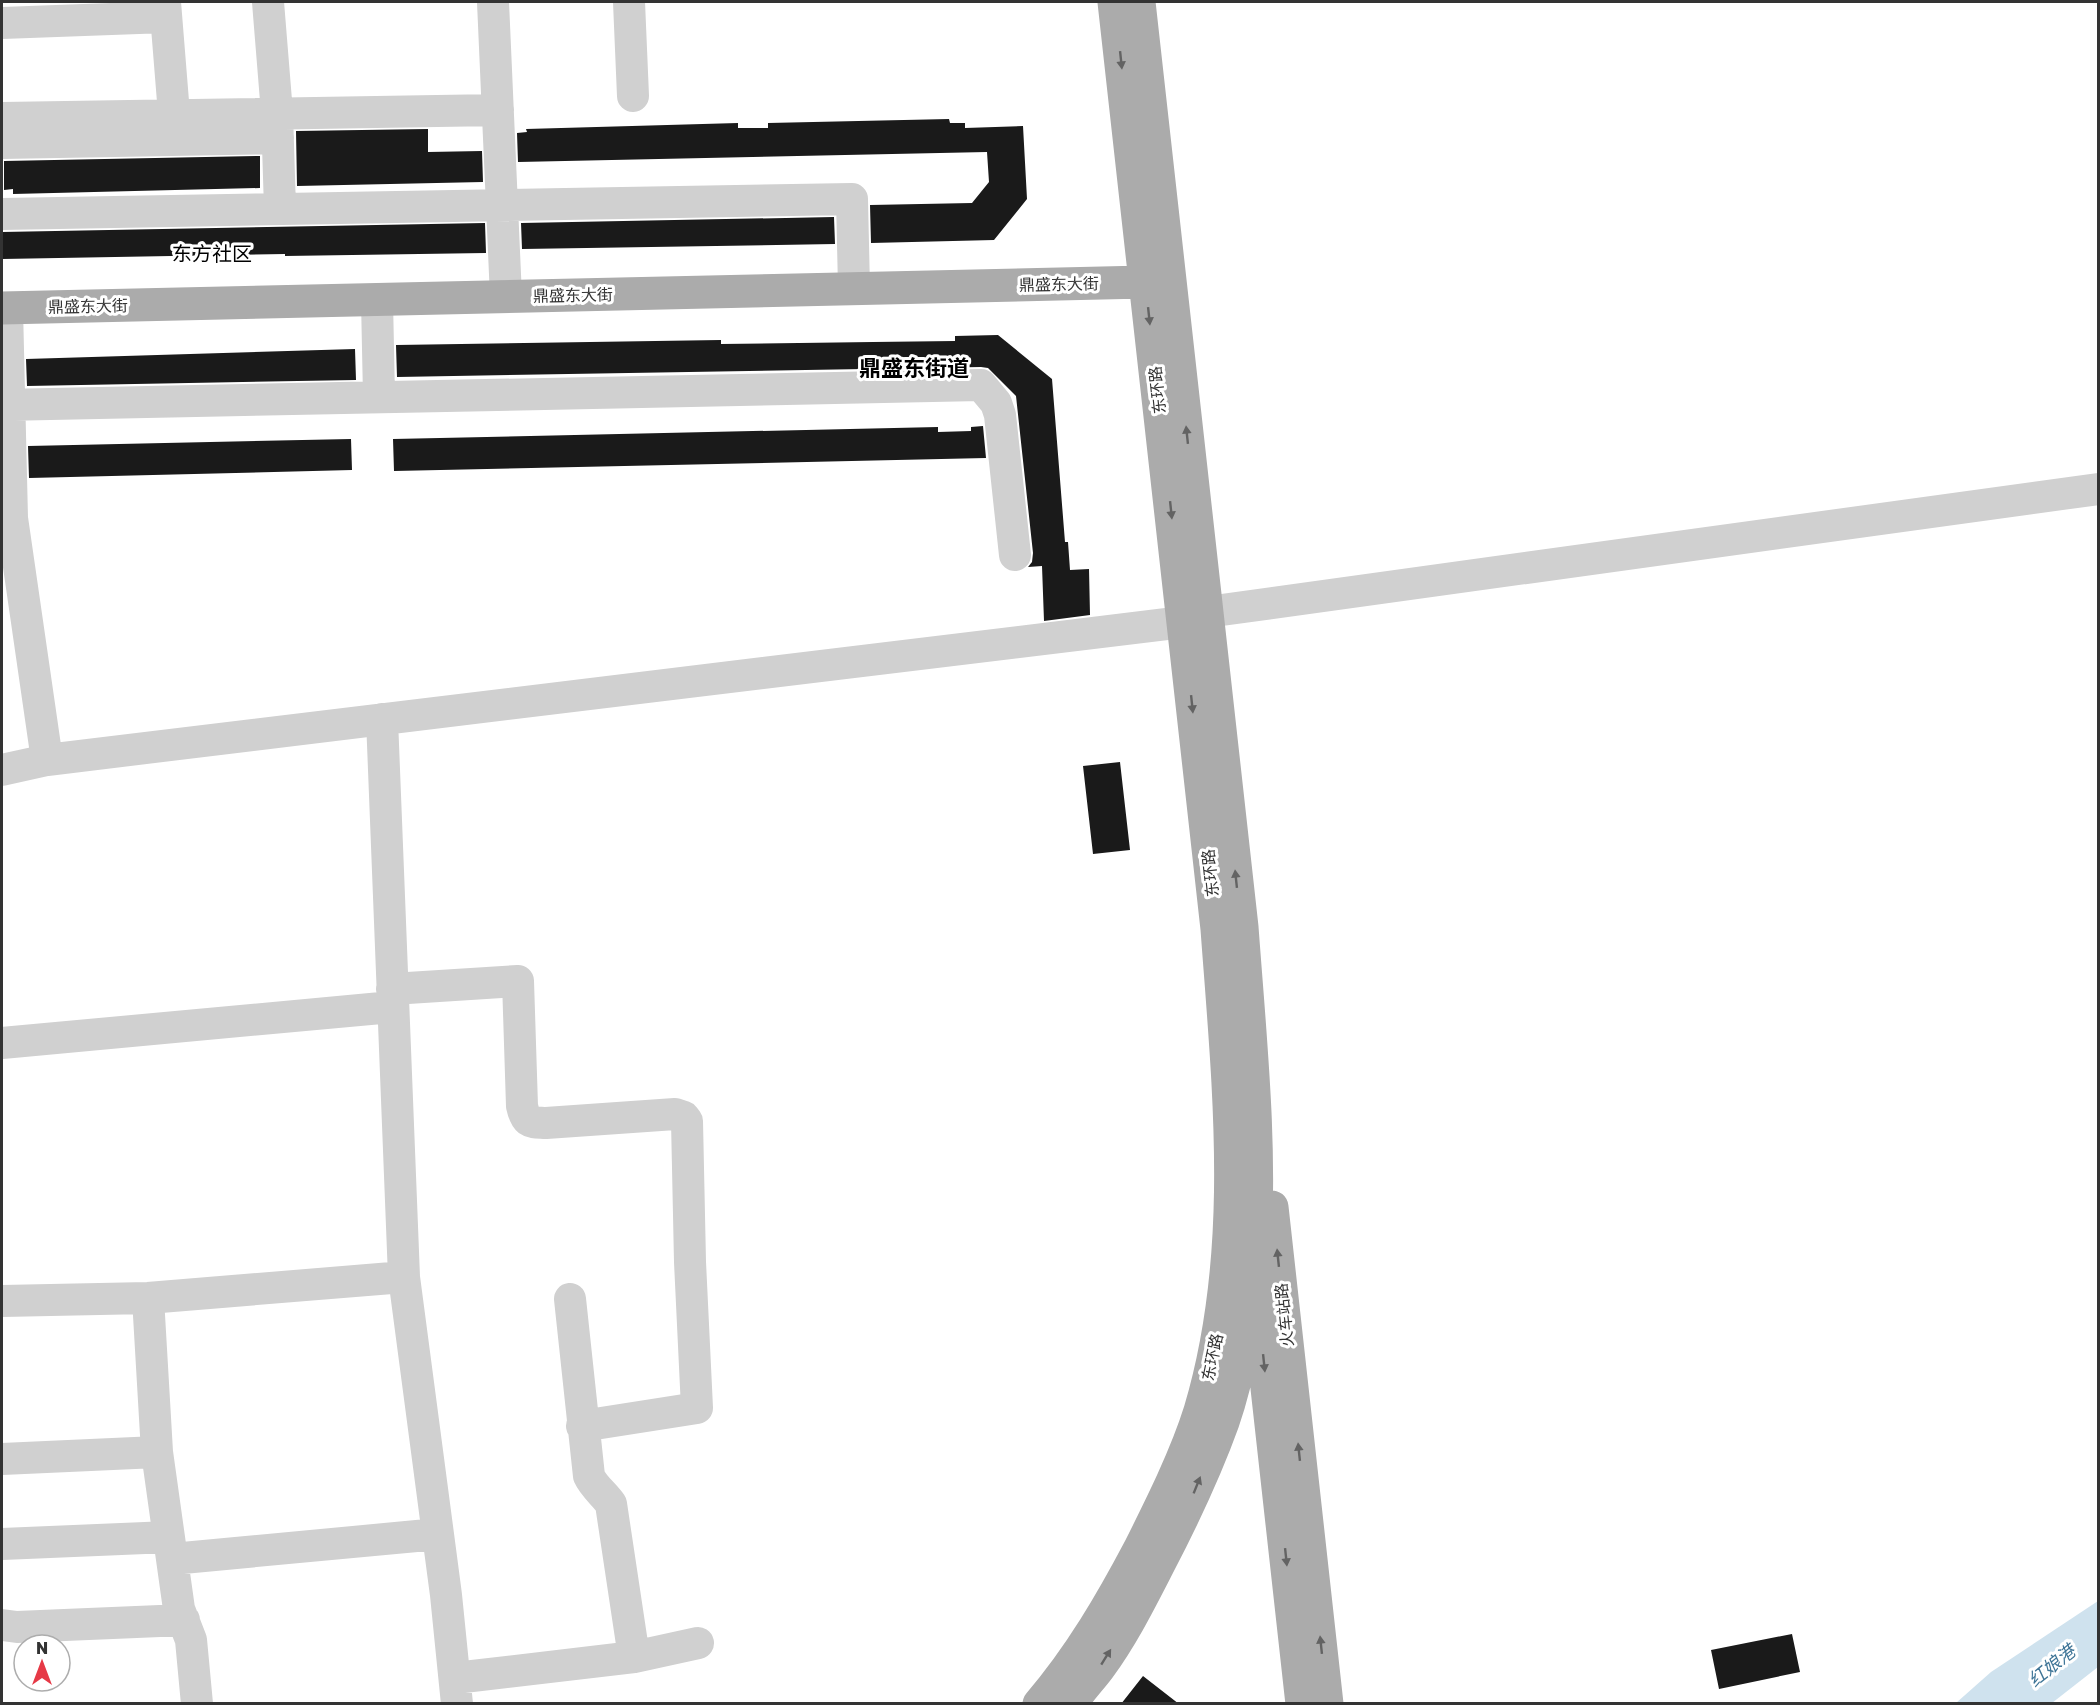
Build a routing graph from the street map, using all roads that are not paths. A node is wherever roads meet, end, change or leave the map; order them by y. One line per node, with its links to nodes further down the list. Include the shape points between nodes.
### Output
1 (268, 2): 12 (street)
2 (493, 2): 9 (street)
3 (629, 2): 8 (street)
4 (1114, 2): 17 (main road, 东环路, one-way to 17)
5 (1139, 2): 26 (main road, 东环路, one-way to 5)
6 (165, 9): 7 (street); 10 (street)
7 (2, 23)
8 (633, 96)
9 (498, 110): 12 (street); 14 (street)
10 (174, 114): 11 (street); 12 (street)
11 (2, 118)
12 (277, 125): 13 (street); 15 (street)
13 (2, 143)
14 (502, 206): 15 (street); 18 (street, via 852,199); 19 (street)
15 (280, 209): 16 (street)
16 (2, 214)
17 (1145, 282): 18 (main road, 鼎盛东大街); 26 (main road, 东环路, one-way to 26)
18 (854, 288): 19 (main road, 鼎盛东大街)
19 (506, 297): 20 (main road, 鼎盛东大街)
20 (377, 300): 21 (main road, 鼎盛东大街); 22 (street)
21 (4, 308): 23 (street)
22 (379, 397): 23 (street); 25 (street, via 981,385 996,403 1000,415)
23 (5, 405): 28 (street, via 12,518)
24 (2098, 489): 26 (street)
25 (1015, 555)
26 (1195, 617): 27 (street); 30 (main road, 东环路)
27 (382, 719): 28 (street); 31 (street)
28 (47, 760): 29 (street)
29 (2, 770)
30 (1229, 928): 33 (main road, 火车站路); 50 (main road, 东环路, via 1229,1256 1210,1371 1199,1413 1153,1523 1079,1653); 53 (main road, 火车站路, one-way to 30)
31 (392, 998): 32 (street); 34 (street); 38 (street, via 518,981 522,1106 524,1116 531,1122 675,1114 687,1121 697,1408)
32 (2, 1043)
33 (1253, 1264): 51 (main road, 东环路, one-way to 33, via 1100,1667 1136,1609 1186,1512 1223,1421 1239,1354); 52 (main road, 火车站路, one-way to 52)
34 (404, 1278): 35 (street); 41 (street)
35 (148, 1298): 37 (street); 39 (street)
36 (570, 1299): 38 (street)
37 (2, 1301)
38 (582, 1426): 47 (street, via 589,1476 611,1504)
39 (157, 1452): 40 (street); 43 (street)
40 (2, 1459)
41 (438, 1534): 43 (street); 48 (street)
42 (2, 1544): 43 (street)
43 (171, 1548): 44 (street)
44 (184, 1620): 45 (street, via 17,1627); 49 (street, via 191,1640)
45 (2, 1624)
46 (698, 1643): 47 (street)
47 (634, 1657): 48 (street)
48 (456, 1691)
49 (197, 1704)
50 (1039, 1704)
51 (1071, 1704)
52 (1302, 1704)
53 (1327, 1704)

